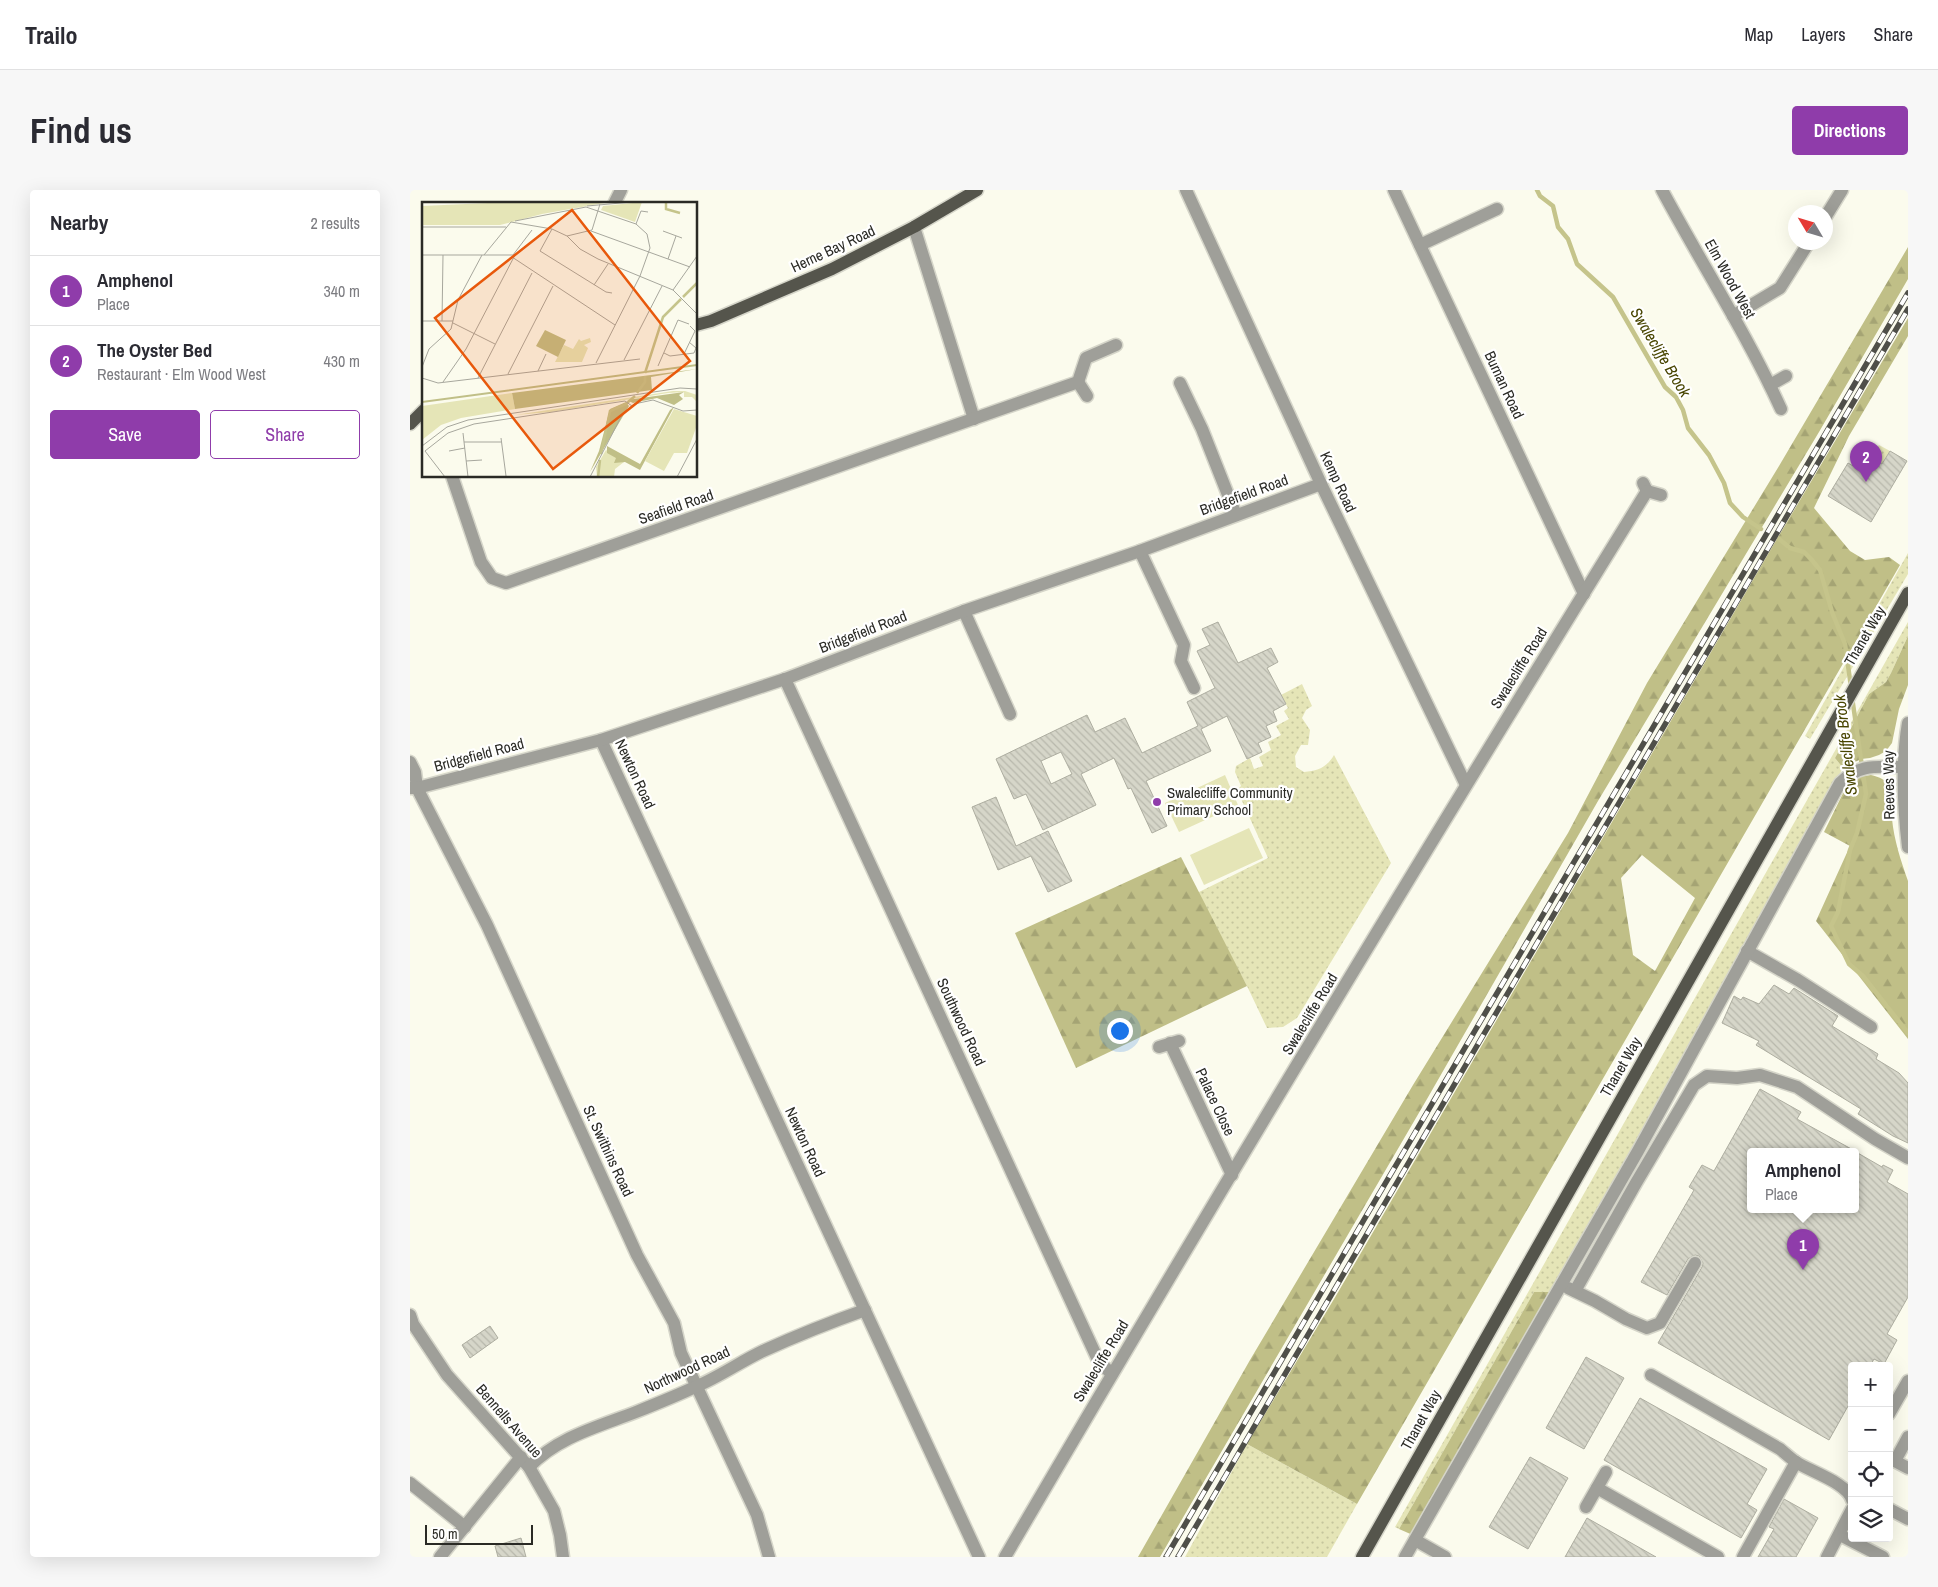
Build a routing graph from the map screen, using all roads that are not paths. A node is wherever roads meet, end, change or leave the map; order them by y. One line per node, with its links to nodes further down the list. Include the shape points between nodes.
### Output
1 (621, 190): 7 (street)
2 (977, 190): 10 (main road, Herne Bay Road)
3 (1186, 190): 26 (street, Kemp Road)
4 (1394, 190): 11 (street, Burnan Road)
5 (1662, 190): 13 (street, Elm Wood West)
6 (1838, 192): 8 (street)
7 (615, 202)
8 (1832, 205)
9 (1497, 209): 11 (street)
10 (914, 227): 14 (main road, Herne Bay Road, via 832,270); 23 (street)
11 (1420, 245): 31 (street, Burnan Road)
12 (1804, 250): 13 (street, via 1780,288)
13 (1733, 316): 19 (street, Elm Wood West)
14 (698, 324)
15 (1116, 345): 17 (street, via 1086,358)
16 (1786, 376): 19 (street)
17 (1078, 382): 20 (street); 23 (street, Seafield Road)
18 (1180, 383): 28 (street)
19 (1770, 385): 21 (street, Elm Wood West)
20 (1087, 396)
21 (1781, 409)
22 (422, 412): 24 (main road)
23 (974, 419): 25 (street, Seafield Road, via 506,583 492,578 481,562)
24 (410, 424)
25 (453, 478)
26 (1321, 484): 28 (street, Bridgefield Road); 40 (street, Kemp Road)
27 (1661, 495): 31 (street, Swalecliffe Road, via 1645,487)
28 (1236, 515): 29 (street, Bridgefield Road)
29 (1140, 551): 32 (street, Bridgefield Road); 34 (street, via 1184,645 1181,660)
30 (1908, 593): 81 (main road, Thanet Way)
31 (1584, 594): 40 (street, Swalecliffe Road)
32 (964, 611): 33 (street, Bridgefield Road); 35 (street)
33 (785, 679): 37 (street, Bridgefield Road); 53 (street, Southwood Road, via 1099,1362)
34 (1194, 688)
35 (1010, 714)
36 (1908, 723): 39 (street, Reeves Way)
37 (601, 740): 41 (street, Bridgefield Road); 51 (street, Newton Road)
38 (410, 762): 41 (street, St. Swithins Road, via 415,772)
39 (1903, 767): 42 (street, Reeves Way); 43 (street, via 1859,769 1840,783)
40 (1466, 785): 47 (street, Swalecliffe Road)
41 (414, 788): 56 (street, St. Swithins Road, via 487,925 637,1255 674,1323 681,1353)
42 (1908, 846)
43 (1747, 951): 44 (street); 49 (street)
44 (1871, 1027)
45 (1169, 1044): 47 (street, Palace Close)
46 (1908, 1158): 50 (street, via 1798,1087 1760,1075 1737,1078 1707,1076 1694,1085)
47 (1232, 1175): 53 (street, Swalecliffe Road)
48 (1695, 1263): 50 (street, via 1660,1323 1647,1328)
49 (1561, 1285): 50 (street); 75 (street)
50 (1575, 1291)
51 (865, 1310): 56 (street, Northwood Road, via 762,1352); 79 (street, Newton Road)
52 (410, 1316): 59 (street, Bennells Avenue, via 447,1376)
53 (1112, 1374): 80 (street, Swalecliffe Road)
54 (1651, 1375): 62 (street, via 1780,1449)
55 (1908, 1381): 57 (street)
56 (697, 1386): 63 (street, Northwood Road, via 578,1433 546,1452); 78 (street, St. Swithins Road, via 757,1515)
57 (1893, 1407)
58 (1908, 1437): 60 (street)
59 (521, 1457): 63 (street, Bennells Avenue); 73 (street)
60 (1893, 1458)
61 (1893, 1460): 64 (street)
62 (1796, 1462): 68 (street); 85 (street)
63 (529, 1467): 77 (street, Bennells Avenue, via 554,1511)
64 (1908, 1468)
65 (1606, 1472): 67 (street)
66 (410, 1483): 73 (street)
67 (1597, 1488): 69 (street); 84 (street)
68 (1848, 1493)
69 (1586, 1507)
70 (1893, 1511): 72 (street)
71 (1848, 1518): 74 (street)
72 (1908, 1519)
73 (465, 1527): 76 (street)
74 (1840, 1535): 86 (street); 87 (street)
75 (1415, 1540): 82 (street); 83 (street)
76 (440, 1557)
77 (563, 1557)
78 (769, 1557)
79 (979, 1557)
80 (1005, 1557)
81 (1362, 1557)
82 (1405, 1557)
83 (1445, 1557)
84 (1718, 1557)
85 (1743, 1557)
86 (1827, 1557)
87 (1883, 1557)

